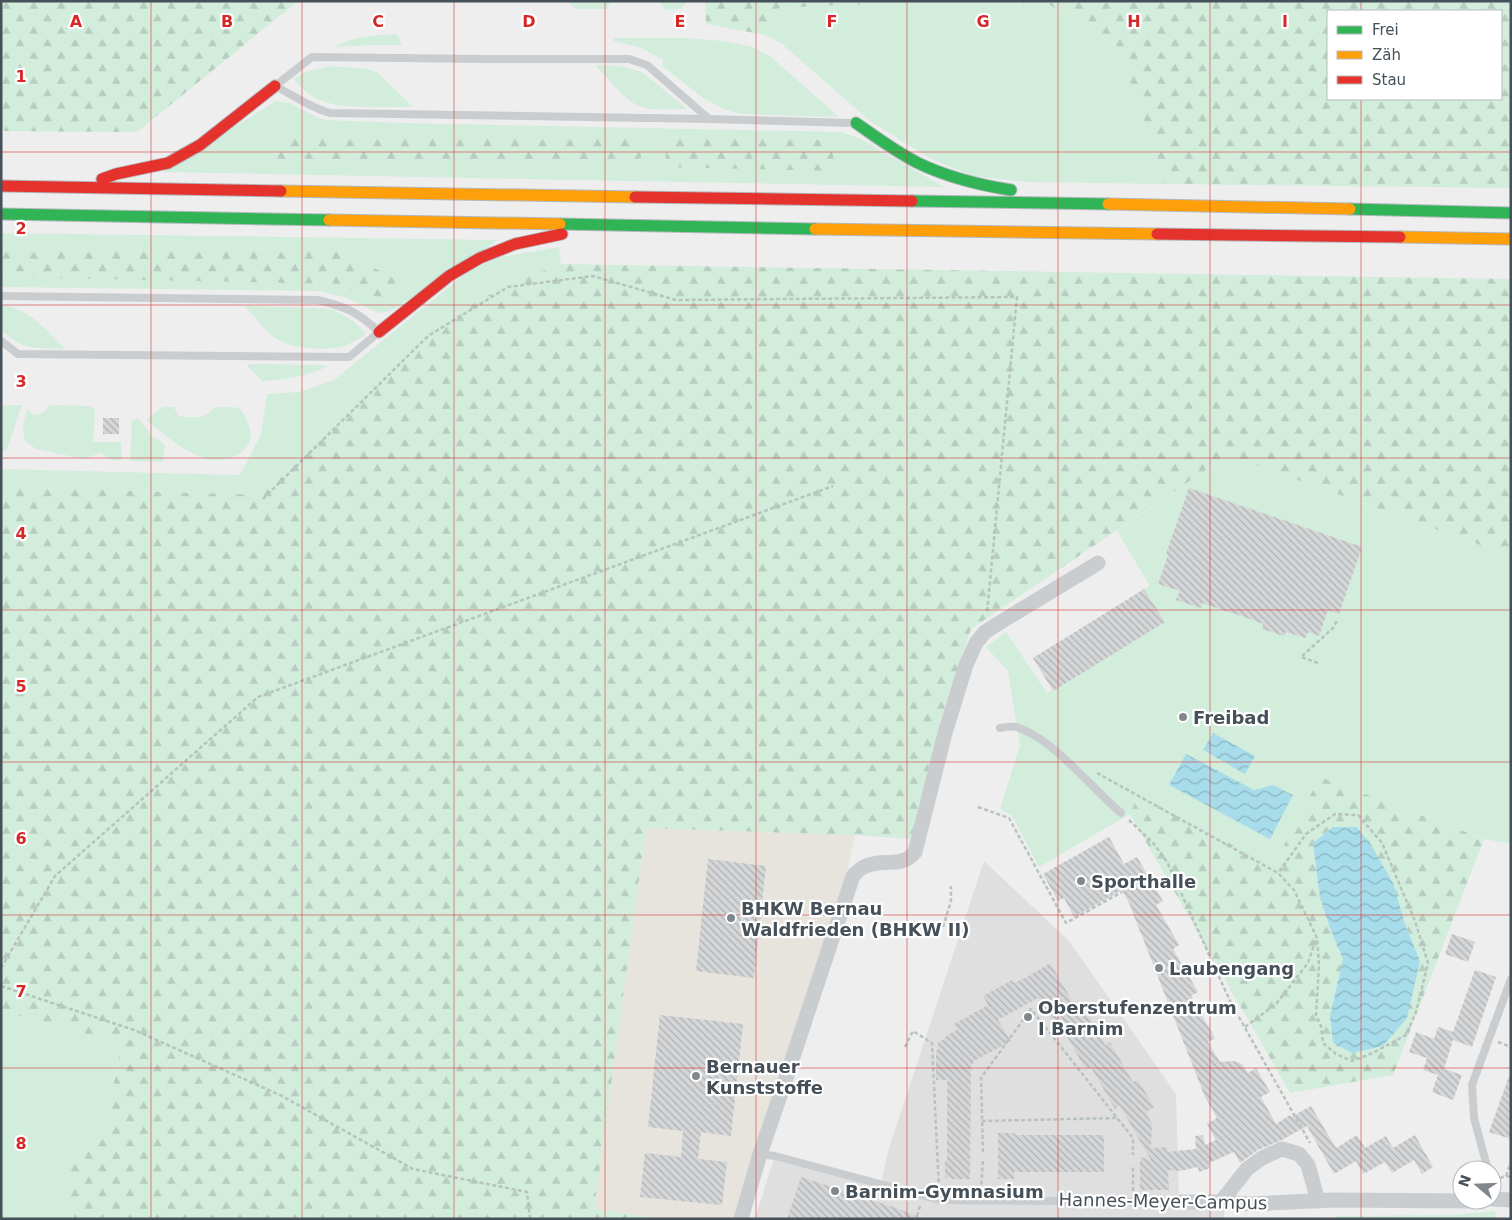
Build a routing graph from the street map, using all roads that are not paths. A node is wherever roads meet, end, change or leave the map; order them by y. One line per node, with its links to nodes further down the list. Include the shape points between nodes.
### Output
1 (275, 86): 2 (lane, via 316,109 330,113); 2 (lane, via 312,57 629,60 647,65); 5 (highway, via 200,145 168,163 116,174)
2 (708, 119): 3 (lane)
3 (856, 123): 6 (highway, via 918,163 990,186)
4 (1, 186): 5 (highway)
5 (77, 187): 8 (highway)
6 (1020, 190)
7 (1035, 192): 8 (highway, via 1043,192)
8 (1063, 202): 9 (highway)
9 (1511, 213)
10 (1, 214): 11 (highway)
11 (605, 224): 12 (highway, via 1066,234); 14 (highway, via 515,244 480,258 449,276)
12 (1511, 238)
13 (1, 296): 14 (lane, via 318,300 342,306 365,318)
14 (379, 332): 15 (lane, via 349,357 18,354)
15 (1, 341)
16 (1098, 563): 20 (street, via 985,632 976,643 945,733 916,852 902,862 868,865 853,876)
17 (1000, 728): 18 (lane, via 1014,727 1036,735)
18 (1121, 813)
19 (1511, 979): 21 (lane, via 1472,1085 1474,1118)
20 (760, 1154): 24 (lane, Hannes-Meyer-Campus, via 940,1200); 26 (street)
21 (1485, 1160)
22 (1318, 1201): 23 (street, Hannes-Meyer-Campus); 25 (street, Hannes-Meyer-Campus); 25 (street, via 1308,1165 1299,1154 1282,1149 1247,1169)
23 (1452, 1201)
24 (1179, 1202): 25 (street, Hannes-Meyer-Campus)
25 (1221, 1202)
26 (742, 1219)

